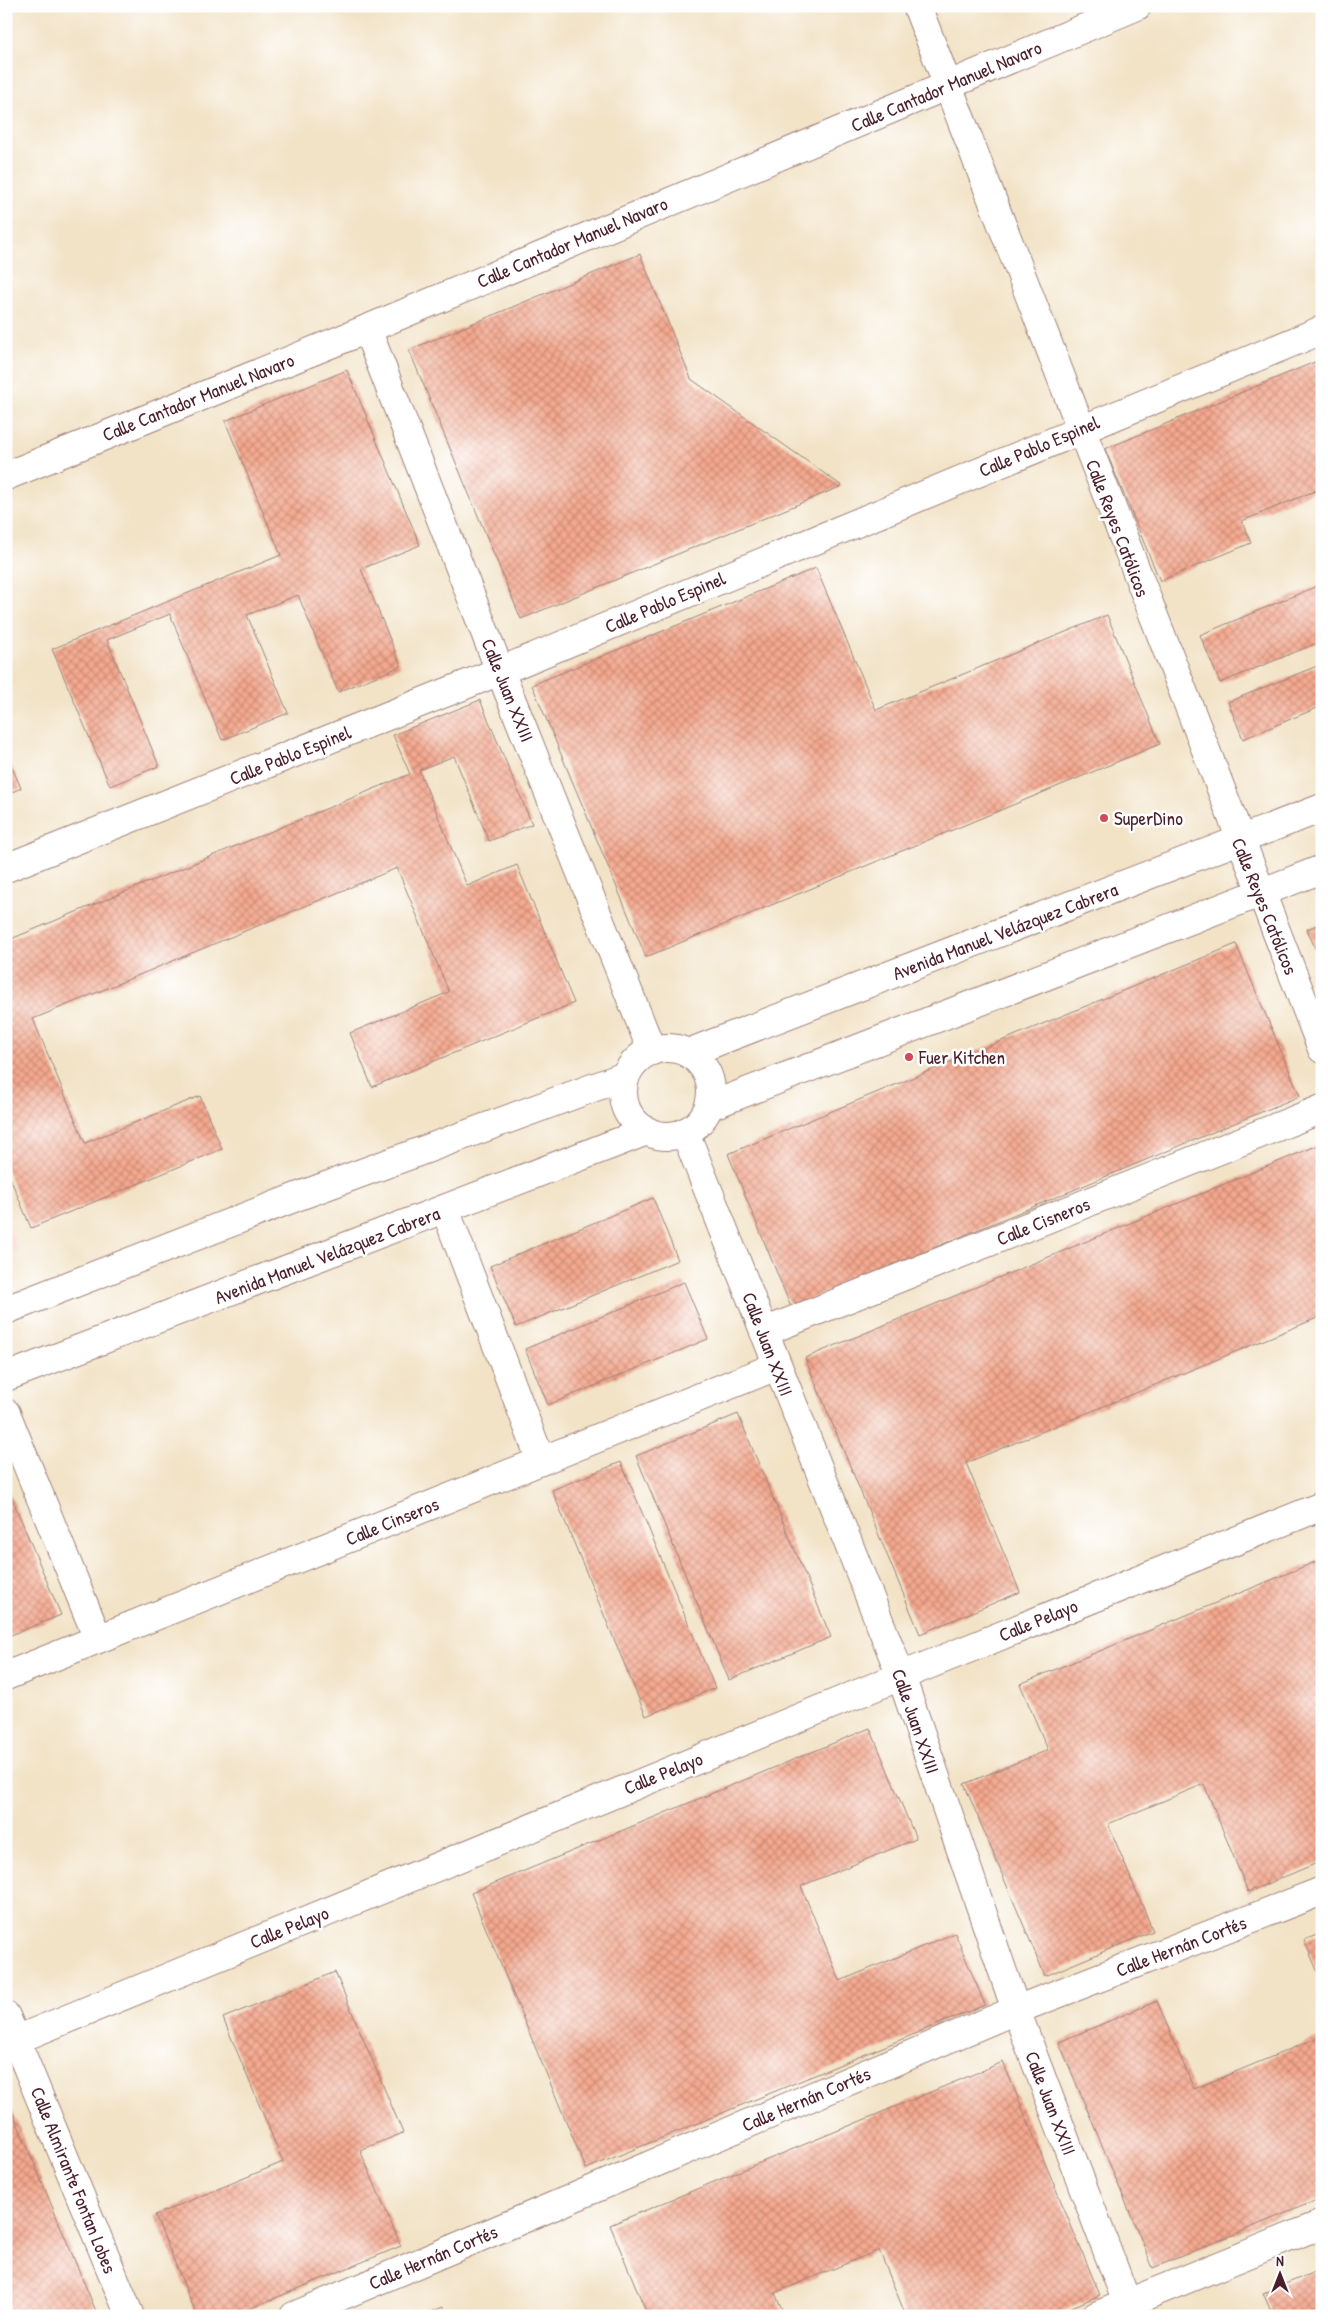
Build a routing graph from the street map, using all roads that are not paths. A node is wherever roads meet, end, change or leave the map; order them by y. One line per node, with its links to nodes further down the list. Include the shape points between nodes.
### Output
1 (917, 6): 3 (street, Calle Reyes Católicos)
2 (1137, 6): 3 (street, Calle Cantador Manuel Navaro)
3 (948, 84): 4 (street, Calle Cantador Manuel Navaro); 6 (street, Calle Reyes Católicos)
4 (367, 329): 7 (street, Calle Cantador Manuel Navaro); 8 (street, Calle Juan XXIII)
5 (1322, 330): 6 (street, Calle Pablo Espinel)
6 (1080, 429): 8 (street, Calle Pablo Espinel); 10 (street, Calle Reyes Católicos)
7 (6, 476)
8 (500, 671): 11 (street, Calle Pablo Espinel); 15 (street, Calle Juan XXIII)
9 (1322, 808): 10 (street, Avenida Manuel Velázquez Cabrera)
10 (1239, 839): 13 (street, Calle Reyes Católicos); 16 (street, Avenida Manuel Velázquez Cabrera)
11 (6, 868)
12 (1322, 869): 13 (street)
13 (1260, 893): 14 (street, Calle Reyes Católicos); 18 (street)
14 (1322, 1049)
15 (652, 1051): 16 (street, via 675,1049); 17 (street, via 631,1066)
16 (688, 1053): 18 (street, via 708,1072 712,1089)
17 (625, 1076): 20 (street, via 622,1096 627,1110); 23 (street)
18 (710, 1106): 21 (street, via 700,1122)
19 (1322, 1109): 24 (street, Calle Cisneros)
20 (647, 1131): 21 (street, via 660,1135); 22 (street, Avenida Manuel Velázquez Cabrera)
21 (685, 1132): 24 (street, Calle Juan XXIII)
22 (445, 1209): 26 (street, Avenida Manuel Velázquez Cabrera); 28 (street)
23 (6, 1310)
24 (764, 1332): 25 (street, Calle Juan XXIII)
25 (777, 1366): 28 (street, Calle Cinseros); 32 (street, Calle Juan XXIII)
26 (6, 1377)
27 (6, 1413): 30 (street)
28 (541, 1461): 30 (street, Calle Cinseros)
29 (1322, 1506): 32 (street, Calle Pelayo)
30 (98, 1640): 31 (street, Calle Cinseros)
31 (6, 1676)
32 (901, 1676): 34 (street, Calle Juan XXIII); 35 (street, Calle Pelayo)
33 (1322, 1891): 34 (street, Calle Hernán Cortés)
34 (1016, 2010): 37 (street, Calle Juan XXIII); 39 (street, Calle Hernán Cortés)
35 (10, 2033): 38 (street, Calle Almirante Fontan Lobes)
36 (1322, 2224): 37 (street)
37 (1130, 2309): 40 (street)
38 (130, 2316)
39 (294, 2316)
40 (1096, 2316)

